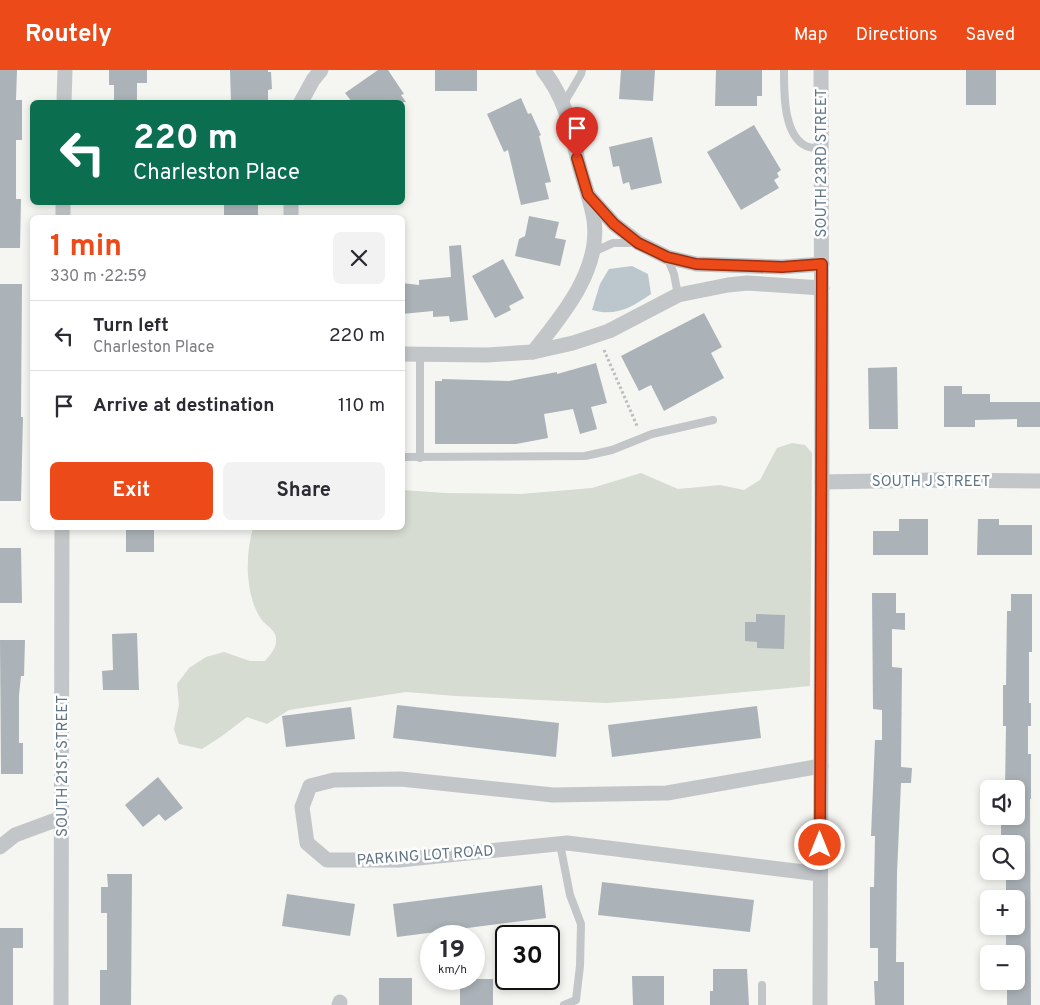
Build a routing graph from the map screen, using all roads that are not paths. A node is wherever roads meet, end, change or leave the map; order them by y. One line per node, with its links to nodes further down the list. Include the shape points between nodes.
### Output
1 (65, 70): 7 (street)
2 (321, 70): 8 (street)
3 (542, 70): 9 (street)
4 (582, 70): 9 (lane)
5 (784, 70): 10 (lane, via 788,122 799,141)
6 (821, 70): 10 (street, SOUTH 23RD STREET)
7 (64, 100)
8 (302, 100)
9 (564, 103): 11 (street)
10 (821, 149): 15 (street, SOUTH 23RD STREET)
11 (588, 195): 12 (street, via 614,224); 13 (street, via 594,222)
12 (638, 243): 13 (lane, via 613,243); 14 (street)
13 (593, 252): 18 (street, via 584,278)
14 (667, 257): 15 (street, via 696,264 782,267); 17 (lane)
15 (822, 264): 16 (street, SOUTH 23RD STREET)
16 (822, 288): 17 (street, via 748,283); 25 (street, SOUTH 23RD STREET)
17 (678, 295): 18 (street, via 608,331 573,344)
18 (533, 352): 20 (street)
19 (405, 354): 20 (street)
20 (420, 355): 23 (lane)
21 (713, 420): 23 (lane, via 585,456)
22 (405, 457): 23 (lane)
23 (420, 458)
24 (1040, 481): 25 (street, SOUTH J STREET)
25 (822, 482): 27 (street, SOUTH 23RD STREET)
26 (62, 530): 28 (street, SOUTH 21ST STREET)
27 (821, 766): 29 (street, PARKING LOT ROAD, via 667,793 553,796 401,779 334,780 310,786 302,807 307,843 327,860 399,860); 31 (street, SOUTH 23RD STREET)
28 (61, 818): 30 (street, via 15,835); 33 (street, SOUTH 21ST STREET)
29 (560, 844): 31 (street, PARKING LOT ROAD); 34 (lane, via 570,894 581,924 576,1000)
30 (0, 846)
31 (820, 874): 36 (street, SOUTH 23RD STREET)
32 (762, 985): 35 (lane)
33 (62, 1005)
34 (564, 1005)
35 (762, 1005)
36 (820, 1005)

